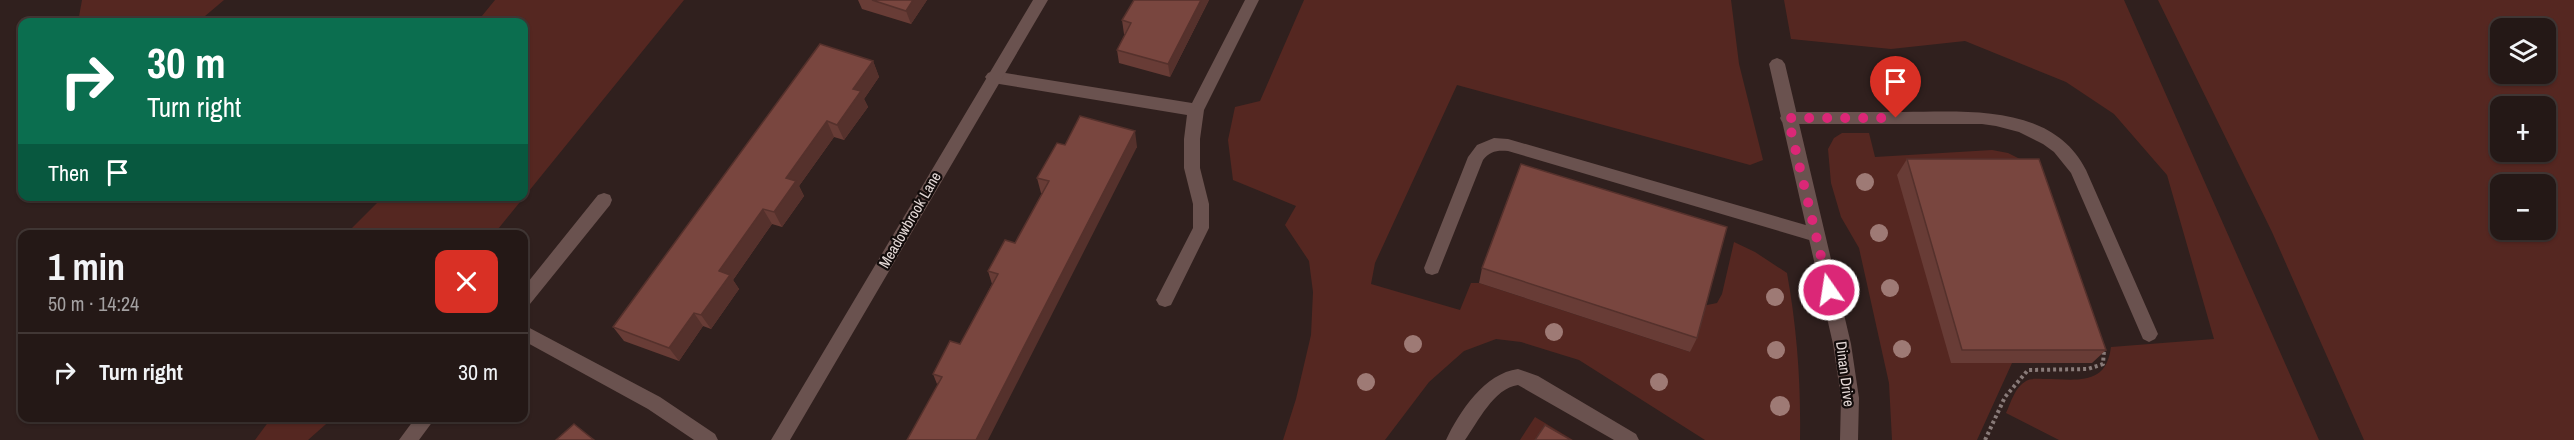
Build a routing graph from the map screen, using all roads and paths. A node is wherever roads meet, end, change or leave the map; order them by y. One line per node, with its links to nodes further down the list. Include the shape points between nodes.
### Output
1 (1041, 0): 4 (street, Meadowbrook Lane)
2 (1252, 0): 5 (street)
3 (1777, 64): 6 (street, Dinan Drive)
4 (993, 77): 5 (street); 18 (street, Meadowbrook Lane)
5 (1196, 111): 11 (street, via 1192,168 1202,228)
6 (1788, 118): 8 (street, Dinan Drive); 12 (street, via 1982,118 2007,121 2054,142 2078,170)
7 (604, 200): 10 (street)
8 (1816, 235): 9 (street, via 1497,144 1482,148 1476,157); 21 (street, Dinan Drive, via 1842,344 1850,398)
9 (1432, 268)
10 (528, 294)
11 (1165, 300)
12 (2149, 334)
13 (528, 335): 17 (street, via 654,404)
14 (2104, 348): 22 (path, via 2103,364 2088,369 2028,370 2005,397)
15 (423, 422): 16 (street)
16 (408, 440)
17 (709, 440)
18 (780, 440)
19 (1455, 440): 20 (street, via 1488,393 1502,380 1516,377 1532,382)
20 (1630, 440)
21 (1849, 440)
22 (1985, 440)

